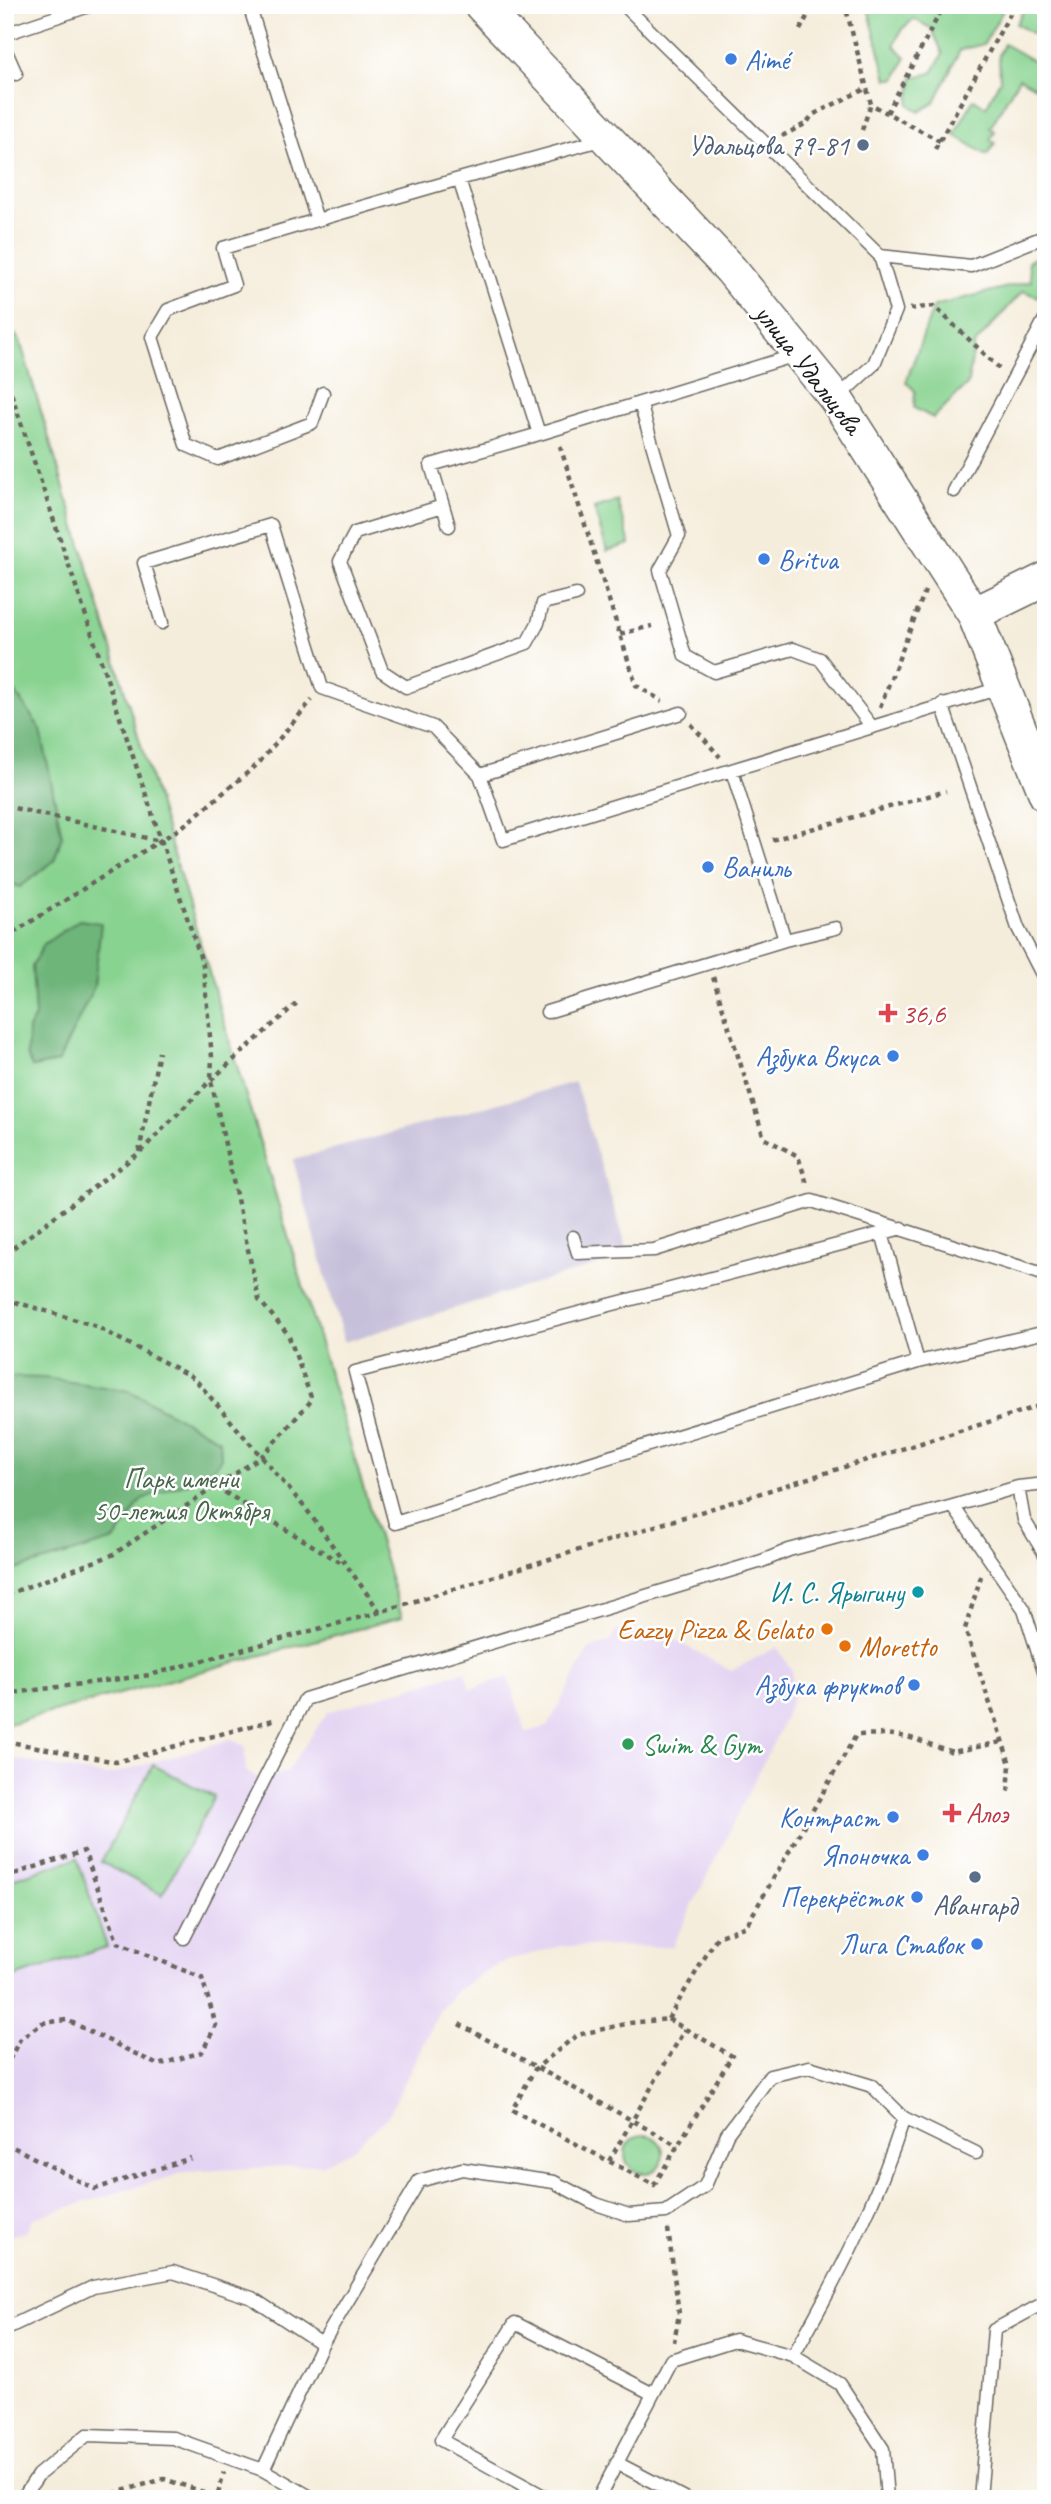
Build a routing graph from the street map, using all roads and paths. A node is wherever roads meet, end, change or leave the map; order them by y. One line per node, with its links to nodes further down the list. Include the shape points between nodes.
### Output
1 (92, 5): 10 (lane)
2 (249, 5): 22 (lane)
3 (481, 5): 17 (street, улица Удальцова)
4 (624, 5): 19 (lane)
5 (813, 5): 9 (path)
6 (840, 5): 13 (path, via 846,9)
7 (944, 5): 15 (path)
8 (1015, 5): 18 (path)
9 (800, 30)
10 (5, 34)
11 (5, 50): 12 (lane)
12 (16, 74)
13 (867, 88): 14 (path); 19 (path)
14 (871, 104): 15 (path); 16 (path)
15 (887, 113): 18 (path)
16 (862, 130)
17 (610, 138): 21 (lane); 27 (street, улица Удальцова)
18 (940, 141): 20 (path)
19 (766, 144): 24 (lane)
20 (935, 149)
21 (459, 179): 22 (lane); 34 (lane)
22 (317, 220): 30 (lane, via 223,248 234,285 168,310 152,337 186,445 218,459 312,423)
23 (1046, 236): 24 (lane, via 971,266)
24 (880, 256): 25 (lane)
25 (896, 310): 29 (path, via 934,306); 31 (lane, via 874,364)
26 (1046, 317): 29 (lane)
27 (801, 354): 31 (street, улица Удальцова); 32 (lane)
28 (5, 374): 55 (path)
29 (1012, 381): 35 (lane)
30 (324, 393)
31 (836, 400): 41 (street, улица Удальцова)
32 (640, 403): 33 (lane); 49 (lane, via 679,536 660,570 685,656 714,672 793,649 802,652 820,659)
33 (554, 429): 34 (lane); 44 (path)
34 (539, 434): 36 (lane, via 431,465)
35 (954, 491)
36 (443, 506): 37 (lane); 40 (lane, via 355,533 340,561 382,671 406,687 527,643 543,603)
37 (449, 526)
38 (1046, 579): 41 (street)
39 (926, 590): 49 (path)
40 (576, 595)
41 (974, 614): 45 (street, улица Удальцова)
42 (162, 624): 46 (lane, via 144,563 271,525)
43 (652, 626): 44 (path)
44 (620, 634): 48 (path, via 636,685)
45 (1004, 687): 47 (lane); 53 (street, улица Удальцова)
46 (322, 688): 51 (lane, via 433,727); 55 (path, via 258,764)
47 (942, 704): 49 (lane); 61 (lane, via 1018,928)
48 (681, 713): 50 (path); 51 (lane)
49 (872, 727): 50 (lane)
50 (732, 771): 51 (lane, via 503,840); 56 (lane)
51 (480, 775)
52 (946, 791): 56 (path)
53 (1046, 795)
54 (5, 806): 55 (path)
55 (160, 841): 58 (path); 65 (path, via 203,965)
56 (755, 845): 59 (lane)
57 (836, 929): 59 (lane)
58 (5, 938)
59 (785, 940): 60 (lane)
60 (709, 963): 63 (lane); 67 (path, via 764,1138 798,1156)
61 (1046, 982)
62 (297, 1003): 65 (path)
63 (547, 1012)
64 (159, 1052): 66 (path)
65 (211, 1080): 66 (path); 77 (path, via 259,1300 288,1334 312,1400)
66 (139, 1153): 71 (path)
67 (812, 1201): 68 (lane); 70 (lane, via 654,1250 578,1253)
68 (902, 1228): 69 (lane); 72 (lane)
69 (882, 1233): 75 (lane); 75 (lane, via 355,1372 395,1523)
70 (573, 1237)
71 (5, 1254)
72 (1046, 1275)
73 (5, 1299): 77 (path, via 93,1325 194,1378)
74 (1046, 1332): 75 (lane)
75 (918, 1362)
76 (1046, 1404): 86 (path)
77 (262, 1456): 79 (path); 84 (path)
78 (1046, 1484): 80 (lane)
79 (215, 1486): 84 (path); 85 (path, via 112,1555)
80 (1018, 1488): 81 (lane); 83 (lane, via 1024,1520)
81 (953, 1506): 82 (lane); 89 (lane, via 789,1550 304,1699)
82 (987, 1555): 87 (lane, via 1024,1609); 91 (path, via 965,1629)
83 (1046, 1556)
84 (347, 1566): 86 (path)
85 (5, 1594)
86 (380, 1612): 88 (path, via 150,1675)
87 (1046, 1678)
88 (5, 1694)
89 (298, 1713): 90 (path, via 116,1762); 94 (lane)
90 (5, 1741)
91 (1002, 1742): 92 (path, via 1010,1764); 95 (path, via 953,1752 908,1737 856,1735 746,1926 716,1937)
92 (1008, 1796)
93 (5, 1877): 98 (path, via 84,1851 118,1944 202,1978 216,2025 202,2052 158,2066 67,2020 43,2023 20,2039)
94 (184, 1938)
95 (668, 2019): 97 (path); 99 (path, via 630,2022 577,2035)
96 (459, 2024): 99 (path)
97 (685, 2029): 101 (path); 103 (path, via 732,2056)
98 (5, 2068)
99 (536, 2069): 101 (path); 106 (path, via 512,2110)
100 (904, 2118): 104 (lane); 107 (lane, via 872,2086 809,2067 770,2076 727,2134 705,2186); 111 (lane, via 889,2165 845,2265)
101 (632, 2121): 103 (path); 106 (path)
102 (5, 2143): 105 (path, via 95,2189)
103 (678, 2146): 106 (path, via 654,2185)
104 (975, 2153)
105 (191, 2158)
106 (610, 2161)
107 (666, 2212): 110 (lane, via 629,2215 554,2182 461,2169 419,2181); 112 (path, via 679,2314)
108 (1046, 2302): 124 (lane, via 994,2330)
109 (5, 2329): 110 (lane, via 93,2287 173,2272 252,2298)
110 (322, 2344): 115 (lane)
111 (793, 2356): 112 (lane, via 735,2340); 123 (lane, via 840,2384 883,2449)
112 (671, 2360): 113 (lane)
113 (653, 2394): 114 (lane); 120 (lane, via 515,2323 441,2440)
114 (617, 2463): 121 (lane); 122 (lane)
115 (263, 2470): 116 (lane, via 173,2438 87,2435 38,2474); 119 (lane)
116 (22, 2499)
117 (94, 2499): 118 (path, via 164,2479)
118 (225, 2499)
119 (314, 2499)
120 (549, 2499)
121 (598, 2499)
122 (686, 2499)
123 (887, 2499)
124 (980, 2499)

